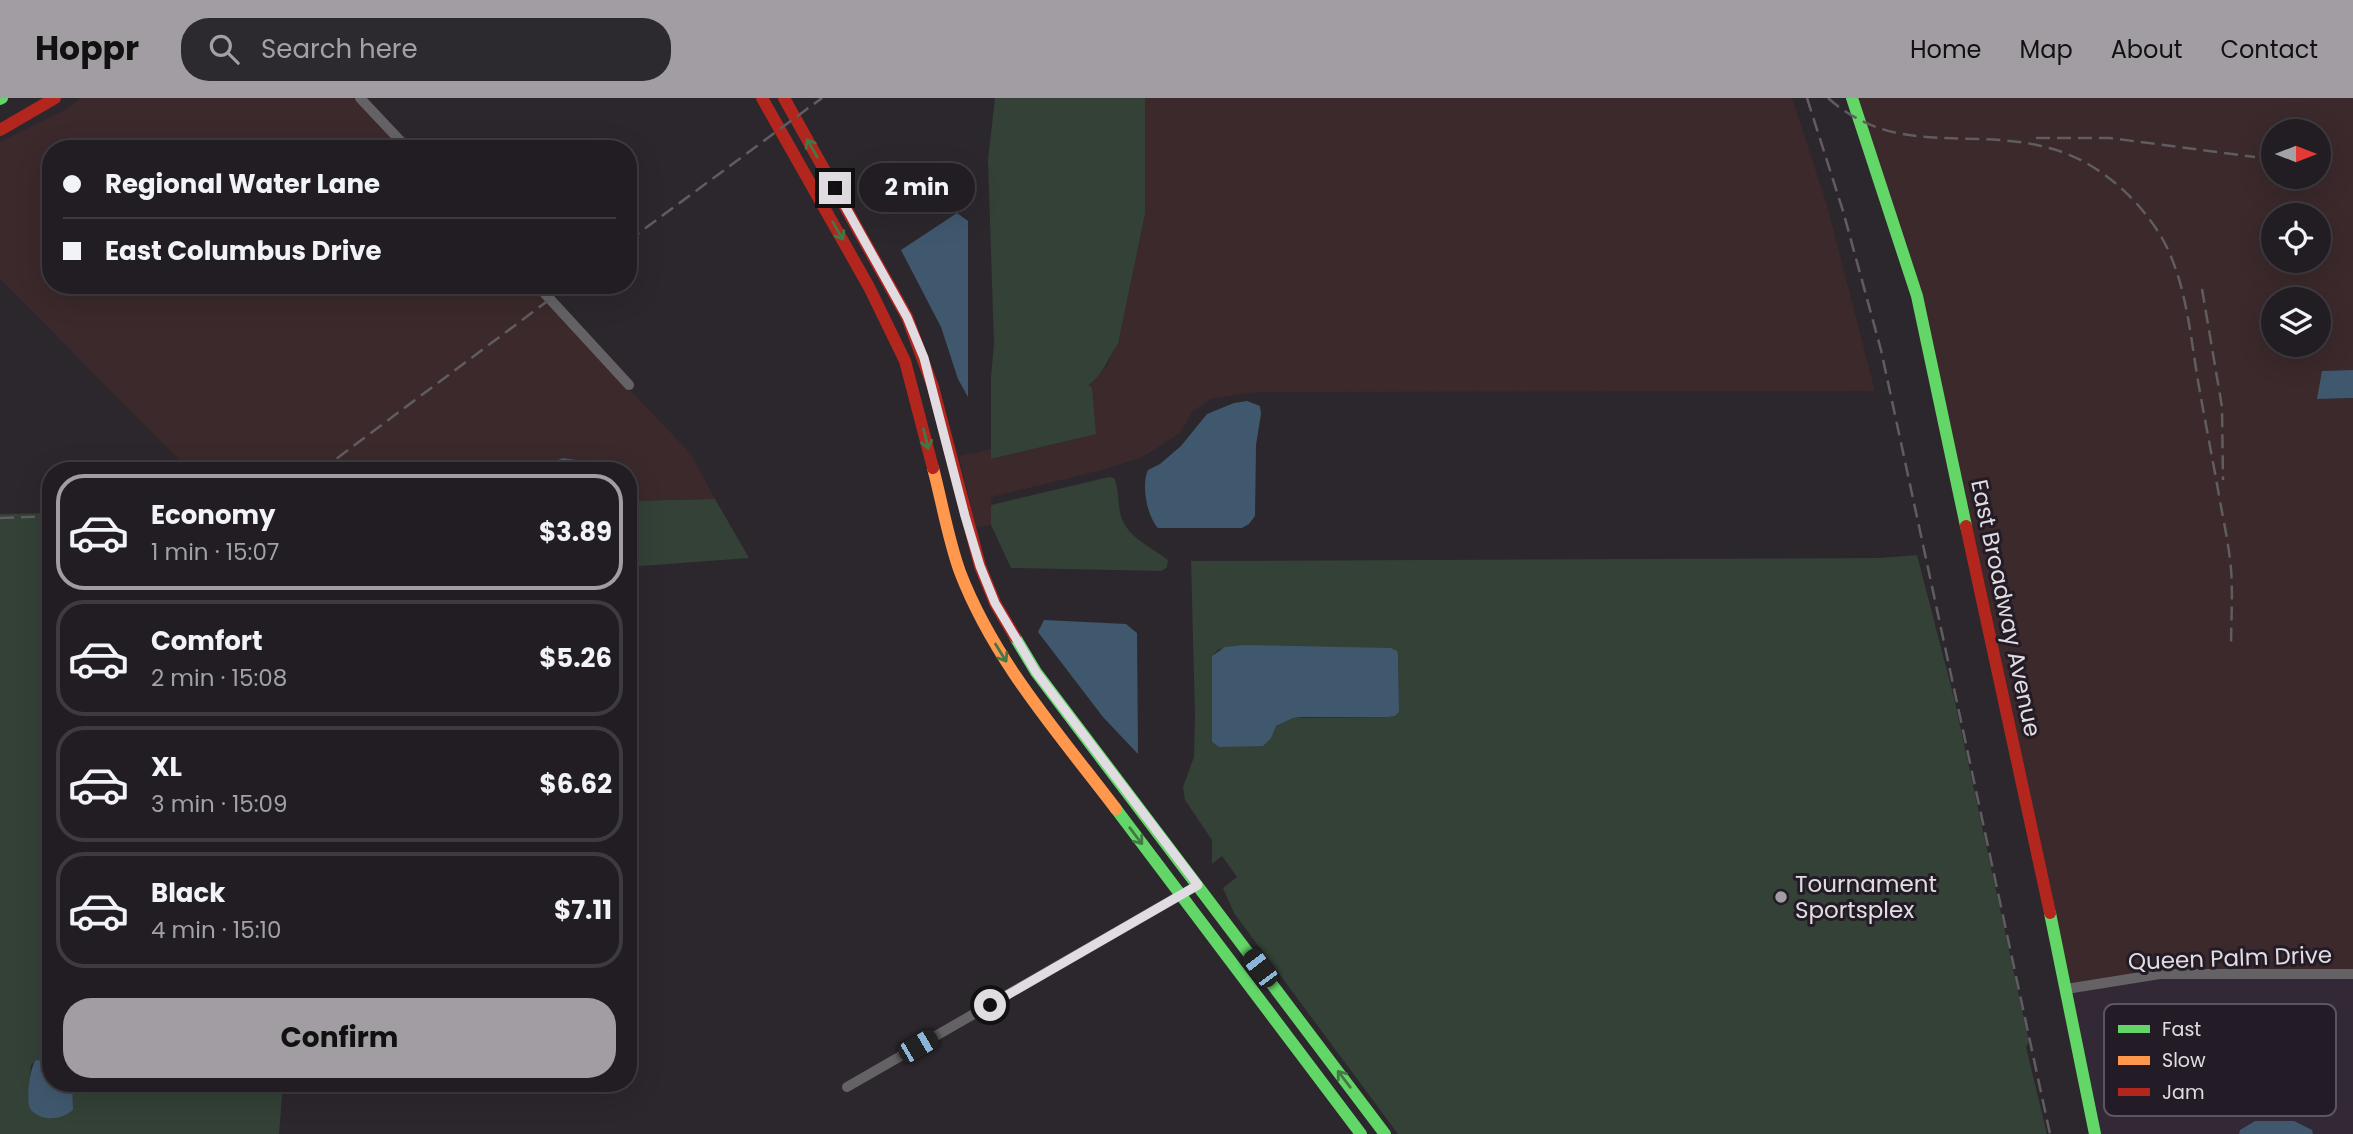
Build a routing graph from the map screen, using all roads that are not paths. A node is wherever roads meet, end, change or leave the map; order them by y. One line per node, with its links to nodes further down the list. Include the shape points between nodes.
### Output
1 (55, 98): 6 (street)
2 (360, 98): 7 (street)
3 (762, 98): 11 (street, one-way to 11, via 900,349)
4 (784, 98): 10 (street, one-way to 4, via 933,387 907,317)
5 (1852, 98): 15 (street, East Broadway Avenue, via 1917,296)
6 (0, 130)
7 (400, 140)
8 (545, 294): 9 (street)
9 (629, 385)
10 (960, 493): 11 (street); 12 (street, via 980,566 1015,639)
11 (941, 498): 13 (street, one-way to 13, via 960,570 996,646)
12 (1198, 885): 13 (street); 18 (street, one-way to 12)
13 (1181, 895): 16 (street); 17 (street)
14 (2353, 974): 15 (street, Queen Palm Drive, via 2160,974)
15 (2066, 989): 19 (street, East Broadway Avenue)
16 (847, 1087)
17 (1361, 1134)
18 (1385, 1134)
19 (2095, 1134)

